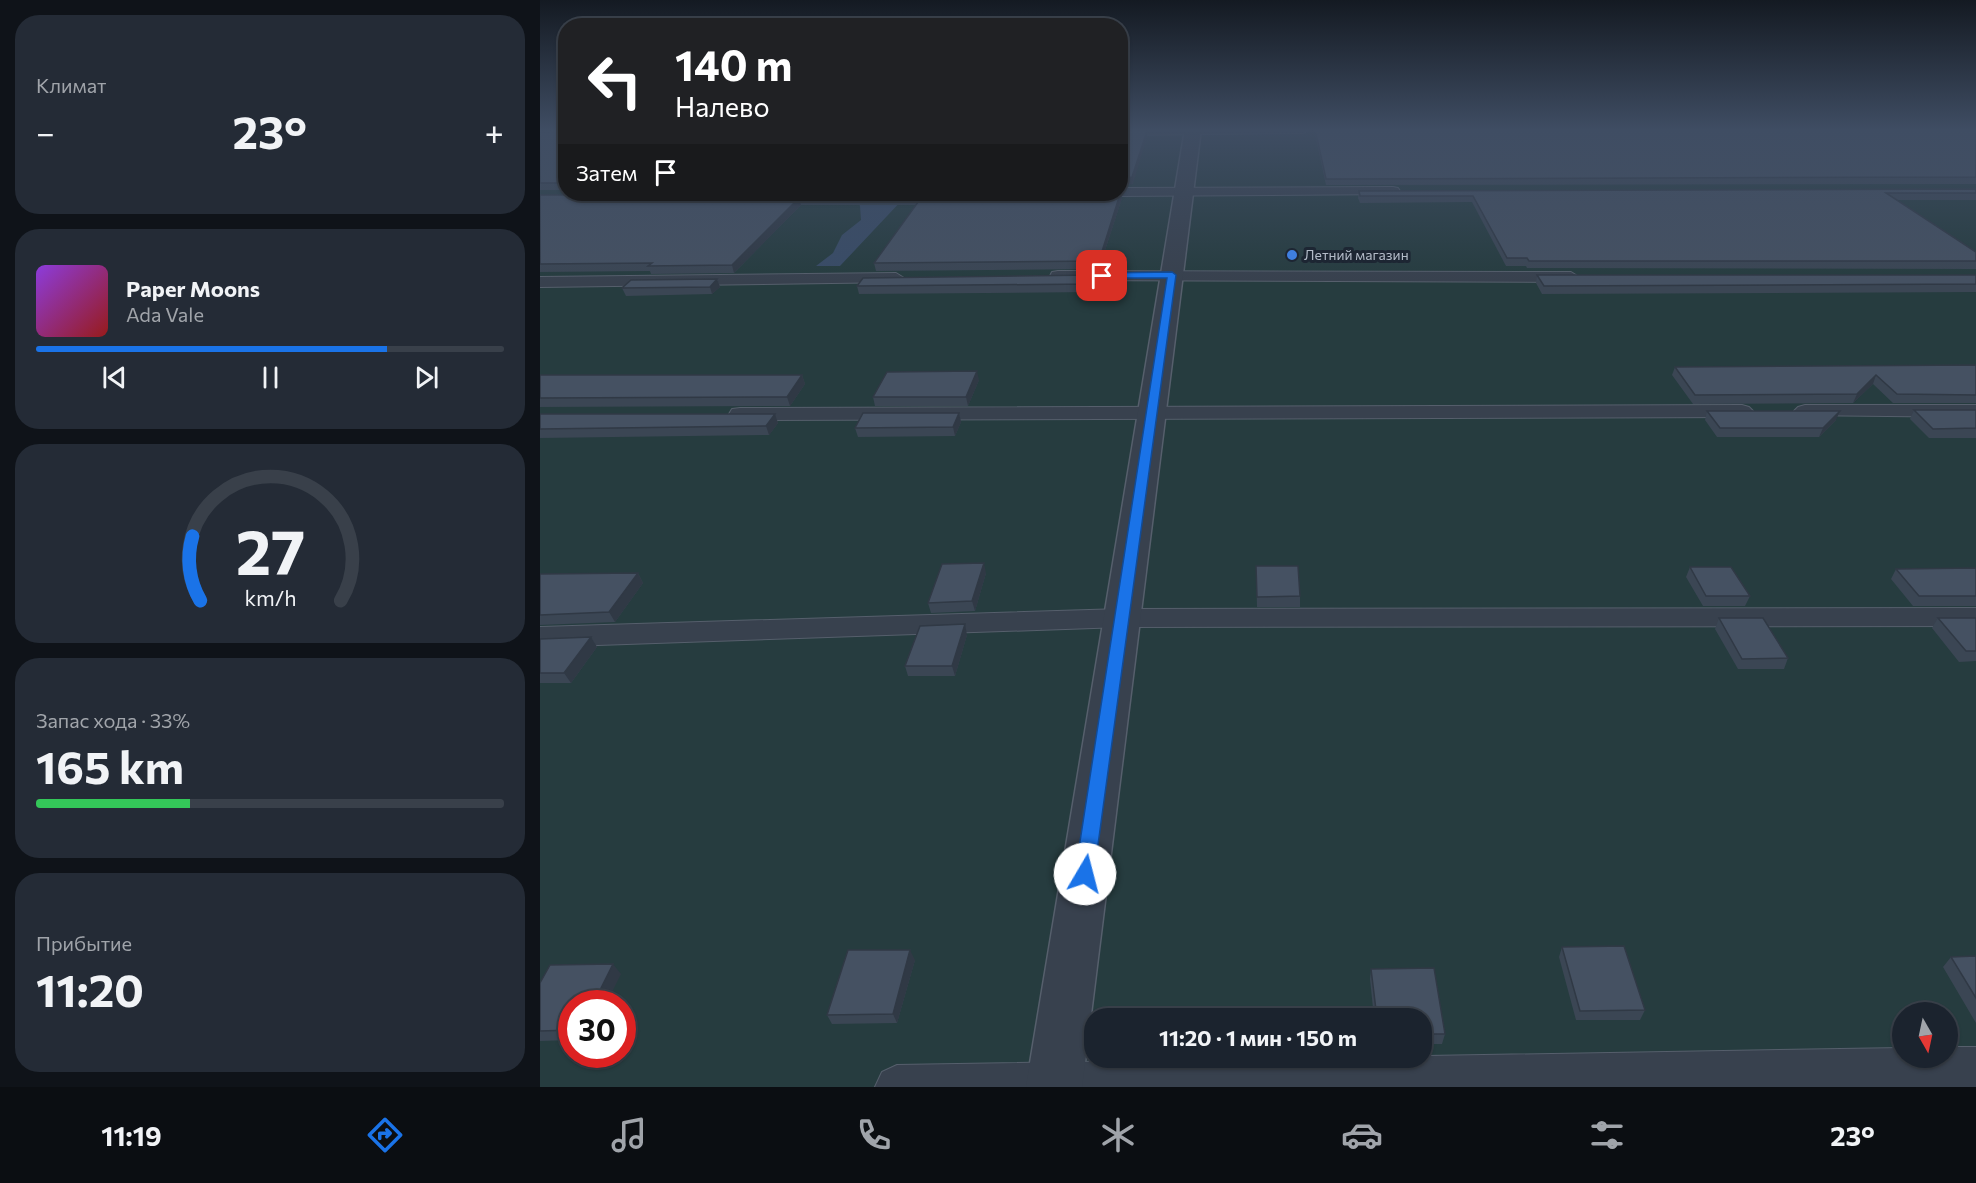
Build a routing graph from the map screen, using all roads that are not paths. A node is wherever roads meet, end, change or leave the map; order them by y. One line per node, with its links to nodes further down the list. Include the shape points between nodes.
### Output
1 (1186, 180): 4 (street)
2 (1408, 191): 4 (lane)
3 (1128, 192): 4 (lane)
4 (1184, 192): 5 (street)
5 (1172, 275): 6 (lane); 7 (lane); 13 (street)
6 (1041, 276)
7 (1587, 277)
8 (910, 278): 9 (lane)
9 (540, 282)
10 (1761, 411): 13 (lane)
11 (1785, 411): 12 (lane)
12 (1976, 411)
13 (1152, 412): 14 (lane); 16 (street)
14 (720, 414)
15 (1976, 617): 16 (lane)
16 (1122, 618): 17 (lane); 19 (street)
17 (540, 637)
18 (1976, 1068): 19 (lane)
19 (1054, 1085): 20 (lane)
20 (897, 1087)

